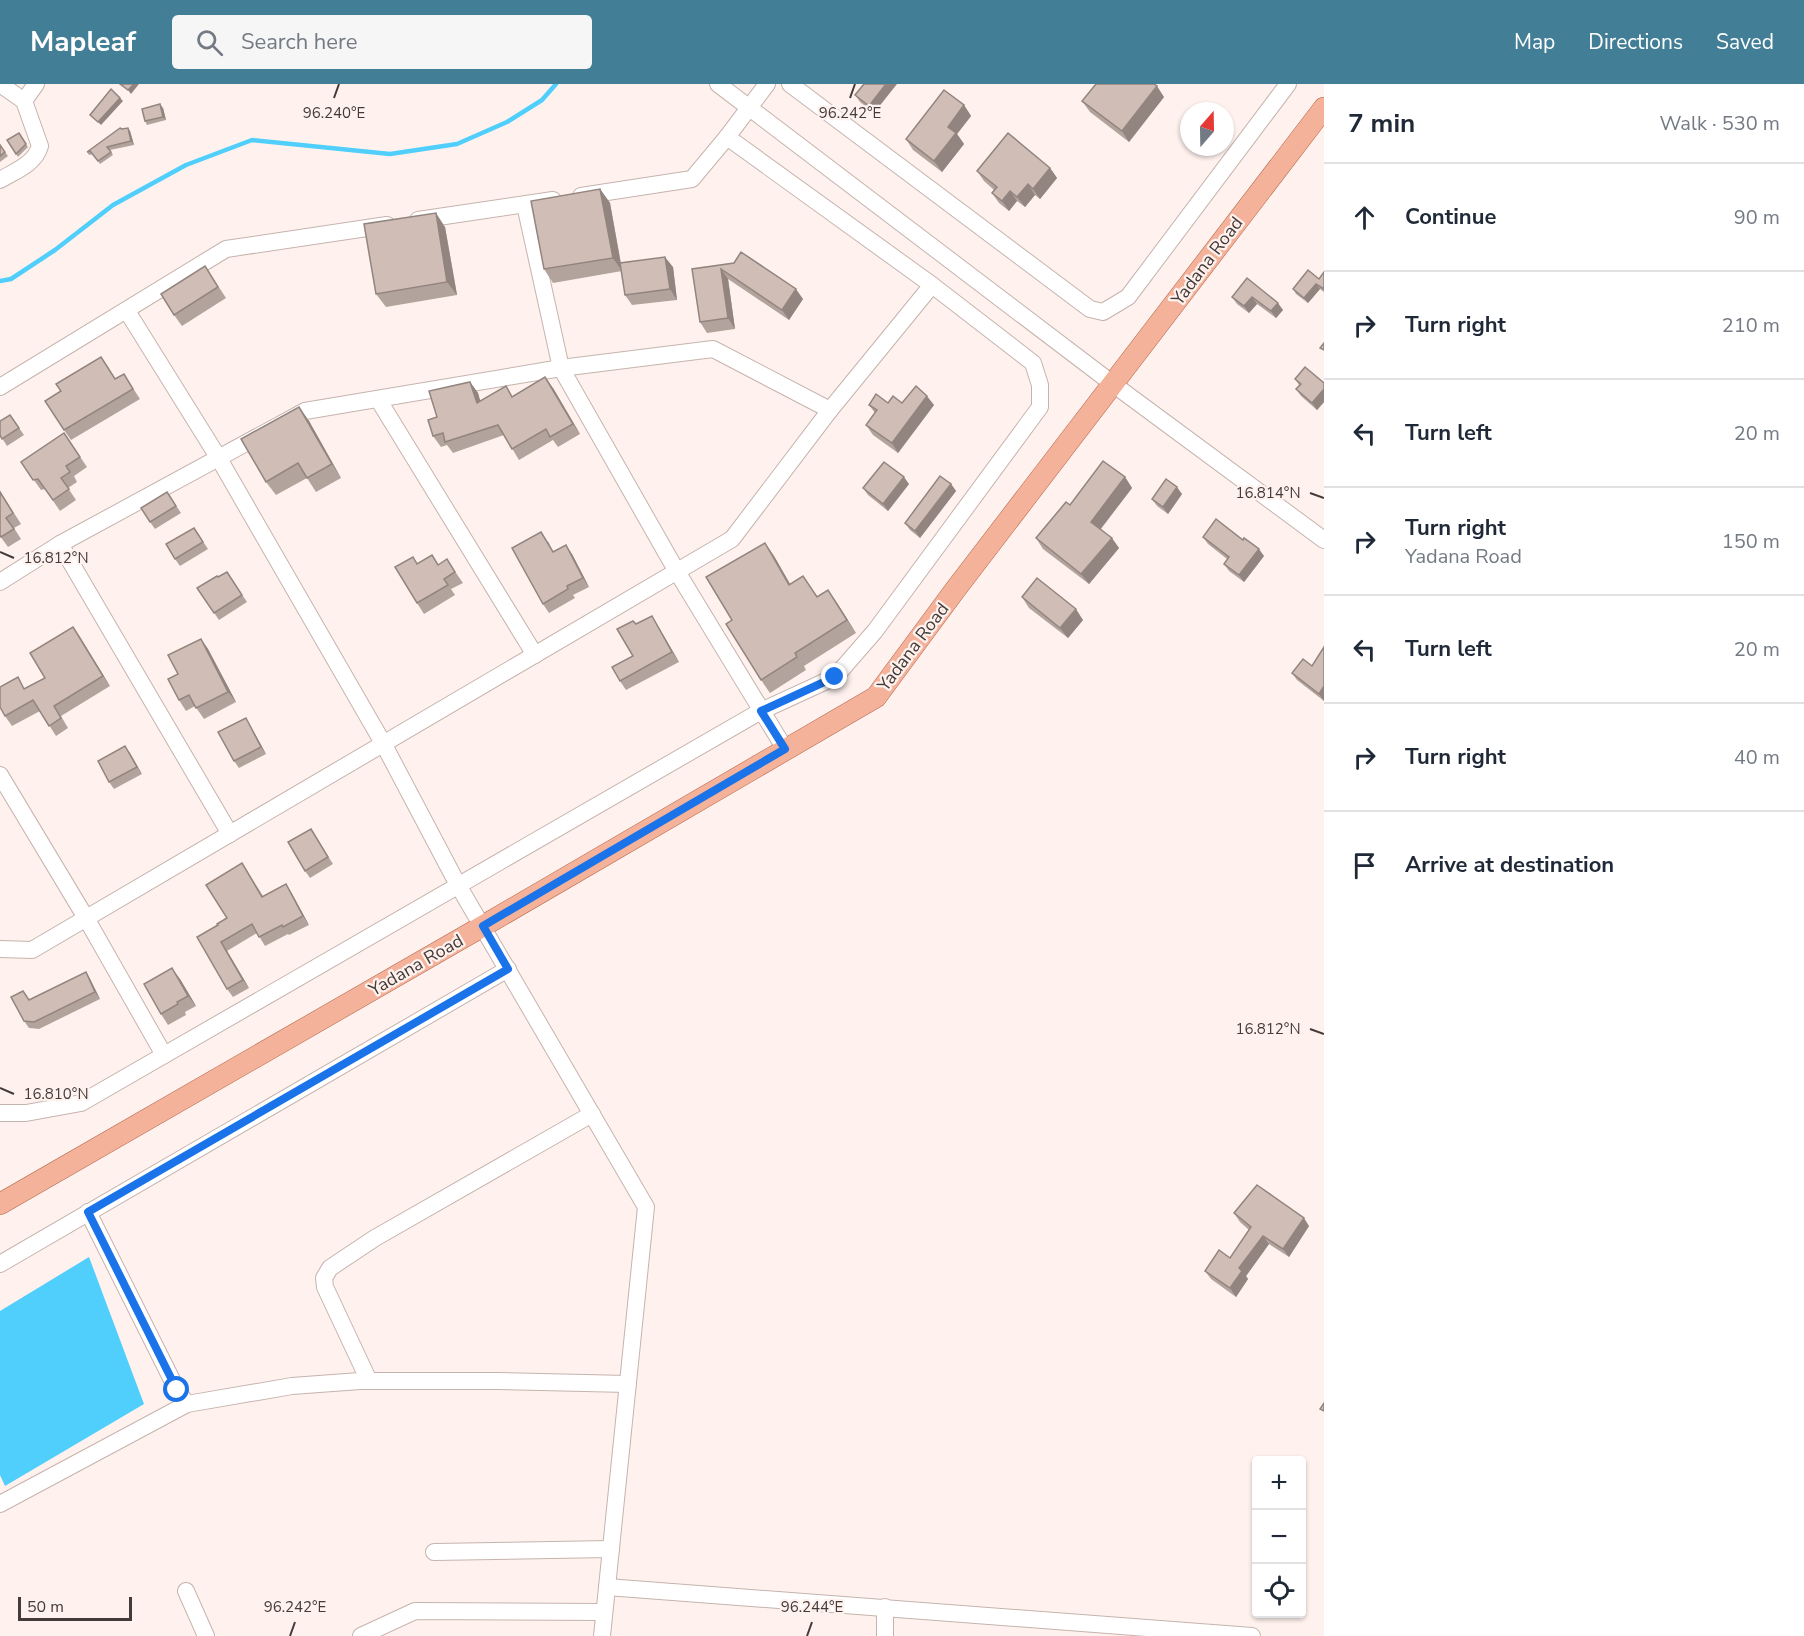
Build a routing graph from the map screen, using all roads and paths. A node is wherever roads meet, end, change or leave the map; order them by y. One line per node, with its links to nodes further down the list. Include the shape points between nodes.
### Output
1 (0, 84): 7 (street)
2 (36, 84): 7 (street)
3 (718, 84): 8 (street)
4 (767, 84): 8 (street)
5 (790, 84): 6 (street, via 1090,309 1103,312 1128,297)
6 (1288, 84)
7 (24, 101): 11 (street, via 39,152 28,164)
8 (749, 107): 10 (street); 16 (street)
9 (1324, 108): 16 (main road, Yadana Road)
10 (727, 138): 12 (street, via 692,179); 13 (street)
11 (0, 180)
12 (525, 205): 14 (street, via 226,249); 15 (street)
13 (932, 285): 19 (street); 26 (street, via 1033,363 1040,385 1040,407 875,631 835,677)
14 (127, 311): 17 (street); 20 (street)
15 (561, 368): 18 (street); 19 (street, via 713,349); 23 (street)
16 (1113, 384): 21 (street); 28 (main road, Yadana Road, via 876,697)
17 (0, 387)
18 (378, 399): 20 (street, via 305,411); 25 (street)
19 (830, 410): 23 (street, via 732,539)
20 (218, 457): 22 (street); 27 (street)
21 (1324, 540)
22 (60, 544): 24 (street); 30 (street)
23 (676, 570): 25 (street); 26 (street)
24 (0, 582)
25 (535, 655): 27 (street)
26 (761, 711): 28 (street); 31 (street)
27 (383, 743): 30 (street); 31 (street)
28 (785, 749): 33 (main road, Yadana Road)
29 (0, 775): 32 (street)
30 (230, 834): 32 (street)
31 (458, 885): 33 (street); 36 (street)
32 (86, 918): 34 (street, via 32,950); 36 (street)
33 (483, 926): 35 (street); 39 (main road, Yadana Road)
34 (0, 949)
35 (508, 969): 38 (street); 40 (street)
36 (164, 1055): 37 (street, via 81,1103 26,1113)
37 (0, 1113)
38 (592, 1114): 42 (street, via 375,1238 330,1268 324,1278 325,1287); 43 (street, via 646,1207)
39 (0, 1204)
40 (88, 1212): 41 (street); 44 (street)
41 (0, 1264)
42 (369, 1381): 43 (street); 44 (street, via 292,1386)
43 (628, 1384): 46 (street)
44 (187, 1404): 45 (street)
45 (0, 1504)
46 (611, 1549): 47 (street); 48 (street)
47 (434, 1552)
48 (607, 1587): 50 (street); 51 (street)
49 (186, 1590): 52 (street)
50 (885, 1607): 55 (street); 56 (street)
51 (604, 1612): 53 (street, via 415,1611); 54 (street)
52 (206, 1636)
53 (361, 1636)
54 (602, 1636)
55 (885, 1636)
56 (1252, 1636)

